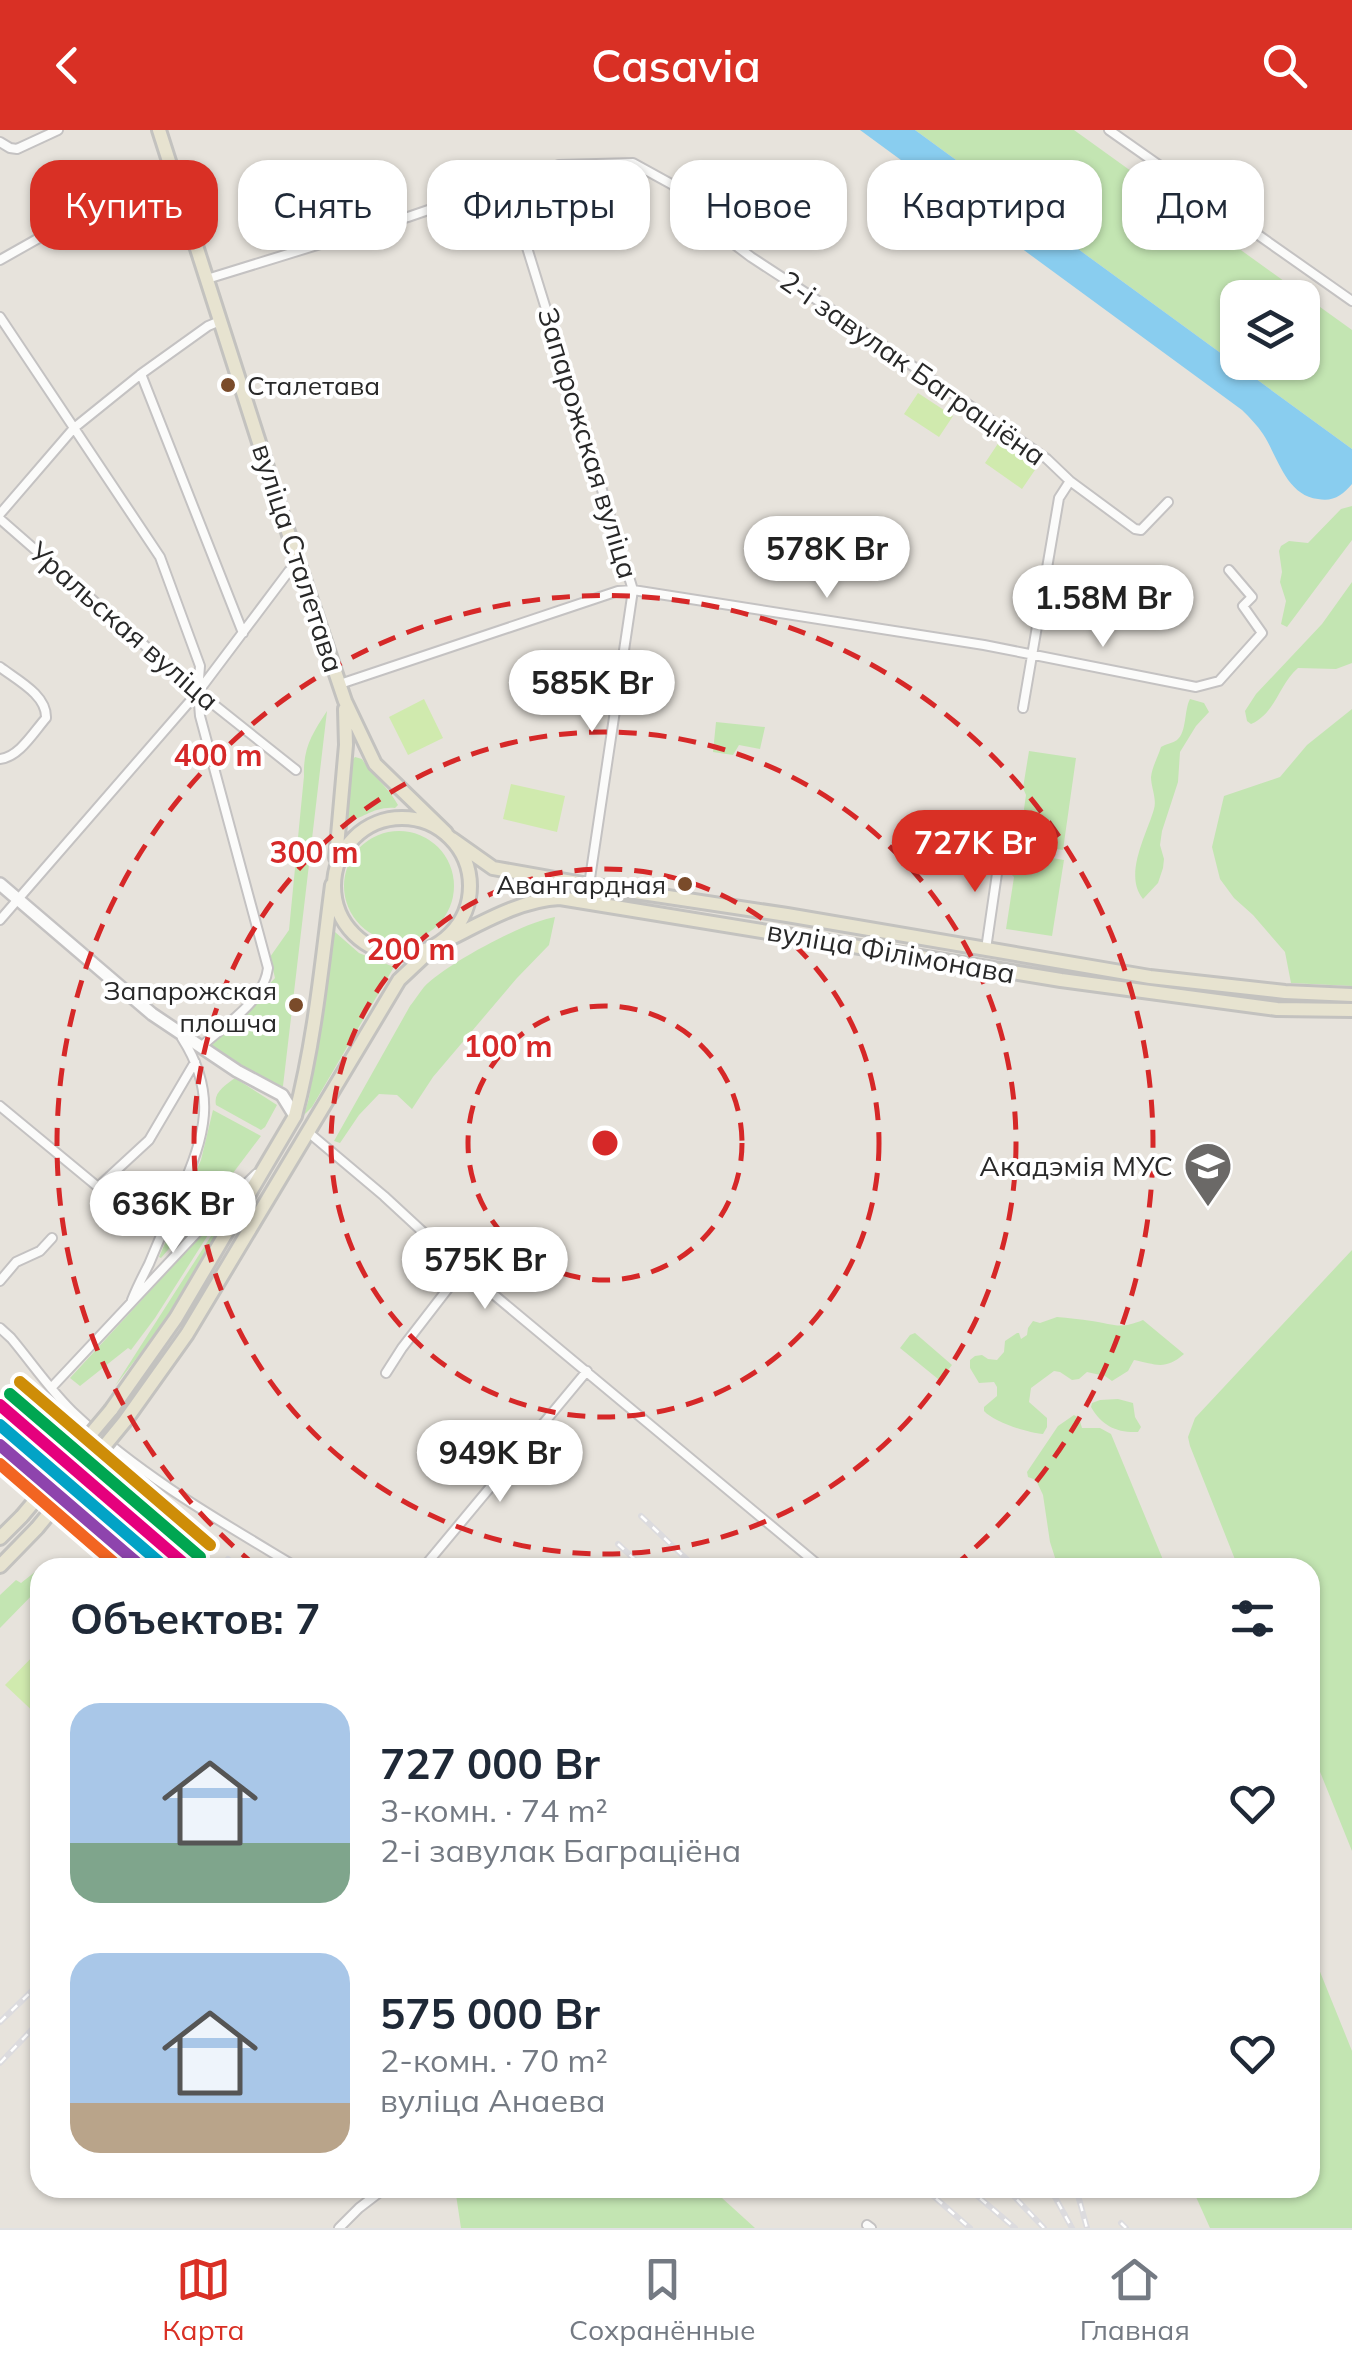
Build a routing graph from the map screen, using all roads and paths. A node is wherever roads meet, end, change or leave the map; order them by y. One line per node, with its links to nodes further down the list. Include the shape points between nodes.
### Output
1 (58, 130): 4 (street, via 17,149)
2 (160, 130): 5 (main road, вуліца Сталетава)
3 (1109, 130): 13 (street)
4 (0, 142)
5 (169, 160)
6 (650, 172): 18 (street, 2-і завулак Баграціёна, via 673,185 751,257)
7 (427, 210): 12 (street, 2-і завулак Баграціёна)
8 (30, 243): 11 (street)
9 (198, 250): 12 (main road, вуліца Сталетава)
10 (528, 250): 23 (street, Запарожская вуліца)
11 (0, 260)
12 (207, 279): 15 (main road, вуліца Сталетава)
13 (1352, 301)
14 (0, 317): 17 (street)
15 (220, 322): 16 (street); 21 (main road, вуліца Сталетава)
16 (141, 374): 17 (street); 24 (street)
17 (74, 428): 20 (street); 28 (street, via 160,557 200,666)
18 (1070, 481): 19 (street, 2-і завулак Баграціёна, via 1135,529 1146,527); 25 (street, 2-і завулак Баграціёна, via 1058,498)
19 (1168, 502)
20 (0, 516): 28 (street, Уральская вуліца)
21 (299, 564): 24 (street); 27 (main road, вуліца Сталетава)
22 (1228, 570): 25 (street, via 1252,597 1242,606 1262,633 1219,681 1196,686)
23 (633, 590): 25 (street); 27 (street); 37 (street, Запарожская вуліца)
24 (243, 633): 28 (street)
25 (1032, 654): 30 (street, 2-і завулак Баграціёна)
26 (0, 667): 31 (street, via 43,701 47,713 14,754)
27 (340, 684): 29 (main road, вуліца Сталетава)
28 (198, 692): 32 (street, Уральская вуліца); 38 (street); 47 (street, via 267,974 243,1010)
29 (345, 701): 33 (main road, via 375,764); 35 (main road)
30 (1023, 708)
31 (0, 759)
32 (296, 770)
33 (449, 836): 35 (main road, via 415,819 380,821 352,840); 37 (main road, вуліца Філімонава, via 493,868); 40 (main road, via 467,865 470,895 460,923)
34 (1000, 846): 41 (street)
35 (334, 877): 40 (main road, via 338,912 354,935 378,950 406,954); 49 (main road)
36 (0, 884): 38 (street)
37 (588, 885): 41 (main road, вуліца Філімонава)
38 (18, 899): 39 (street); 46 (street)
39 (0, 920)
40 (436, 946): 43 (main road, вуліца Філімонава, via 522,905 560,898); 53 (main road, via 400,980)
41 (986, 949): 42 (main road, вуліца Філімонава)
42 (1028, 958): 43 (main road); 44 (main road, вуліца Філімонава, via 1211,984)
43 (1025, 975): 45 (main road, вуліца Філімонава, via 1229,1004)
44 (1352, 994)
45 (1352, 1010)
46 (178, 1033): 47 (street); 48 (street)
47 (201, 1047): 50 (street)
48 (195, 1062): 55 (street, via 149,1140); 56 (street, via 203,1133)
49 (304, 1082): 50 (street); 52 (main road)
50 (282, 1095): 52 (street)
51 (0, 1106): 55 (street)
52 (295, 1116): 54 (main road)
53 (308, 1132): 58 (street); 69 (main road, bridge, via 187,1334 124,1421)
54 (270, 1160): 60 (street); 65 (main road, bridge, via 176,1318 111,1410)
55 (98, 1187): 56 (street)
56 (164, 1231): 60 (street)
57 (52, 1238): 59 (street)
58 (463, 1270): 62 (street); 63 (street)
59 (0, 1281)
60 (131, 1304): 64 (street)
61 (0, 1328): 64 (street)
62 (587, 1372): 67 (street); 68 (street)
63 (386, 1373)
64 (52, 1387): 66 (street, via 127,1460)
65 (0, 1538)
66 (282, 1558)
67 (431, 1558)
68 (810, 1558)
69 (0, 1566)
70 (371, 2198): 71 (street)
71 (339, 2228)

